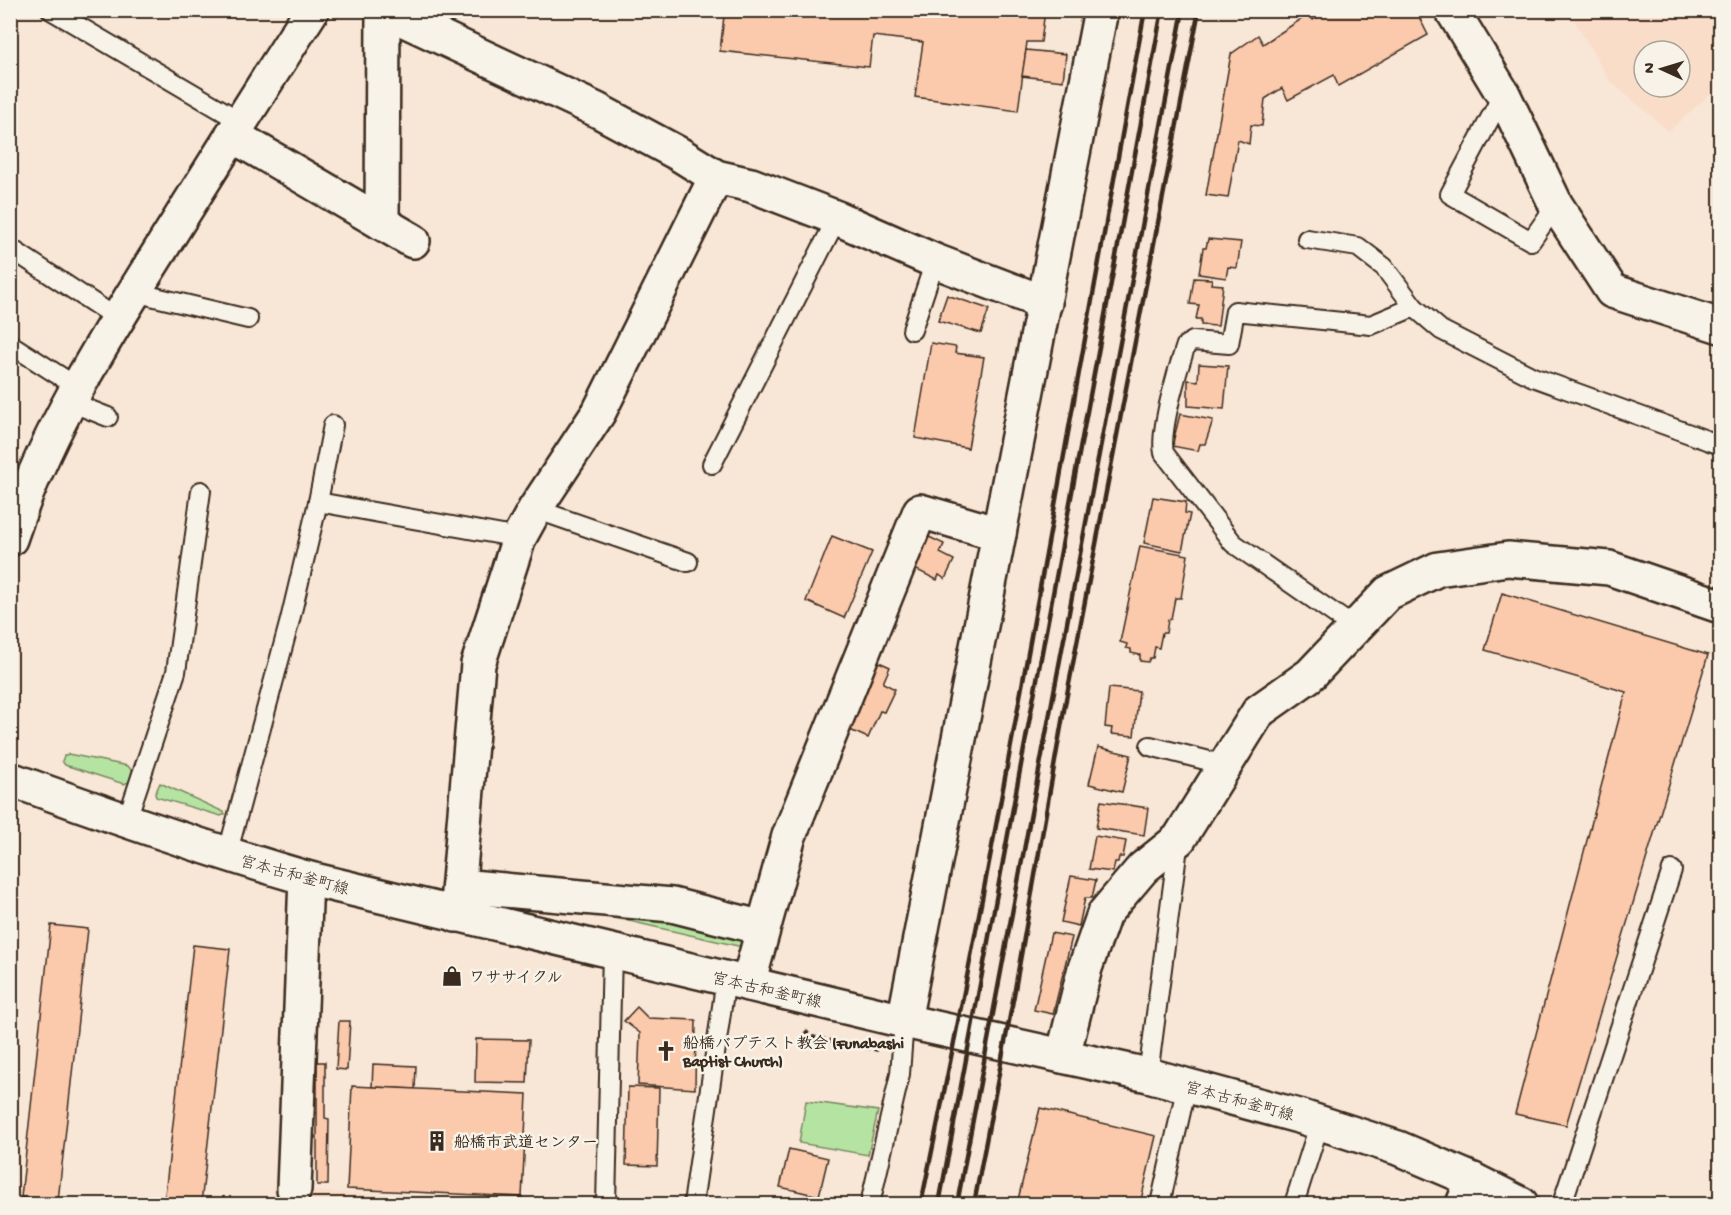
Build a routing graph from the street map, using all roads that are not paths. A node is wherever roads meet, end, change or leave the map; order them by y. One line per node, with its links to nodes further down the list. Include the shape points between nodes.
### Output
1 (51, 10): 7 (lane)
2 (312, 10): 7 (street)
3 (383, 10): 8 (street, via 597,110); 11 (street)
4 (1101, 10): 16 (street)
5 (1452, 10): 6 (street)
6 (1503, 94): 9 (street); 9 (lane, via 1450,194 1531,241)
7 (236, 128): 11 (street); 17 (street)
8 (716, 177): 10 (street, via 751,185); 31 (street, via 599,412)
9 (1556, 205): 20 (street, via 1612,291)
10 (837, 218): 15 (street); 27 (lane)
11 (382, 223): 13 (street)
12 (1307, 239): 18 (lane, via 1358,247 1384,267)
13 (413, 241)
14 (10, 248): 17 (lane)
15 (935, 261): 16 (street); 21 (lane)
16 (1045, 303): 32 (street)
17 (126, 305): 19 (lane); 23 (street)
18 (1414, 307): 26 (lane, via 1441,330 1533,377); 37 (lane, via 1371,325 1235,311 1229,344 1193,341 1186,345 1166,421 1164,453 1233,543)
19 (248, 319)
20 (1720, 326)
21 (912, 330)
22 (10, 344): 23 (lane)
23 (73, 395): 24 (lane); 29 (street)
24 (108, 417)
25 (333, 425): 30 (lane)
26 (1720, 445)
27 (712, 464)
28 (201, 490): 41 (lane, via 176,672)
29 (16, 502): 33 (street)
30 (318, 502): 34 (lane); 43 (lane)
31 (535, 509): 34 (street); 35 (lane)
32 (999, 534): 47 (street, via 920,511 789,836); 50 (street)
33 (10, 538)
34 (519, 538): 46 (street, via 478,664)
35 (688, 562)
36 (1720, 606): 37 (street, via 1609,568 1508,559 1438,569 1388,593)
37 (1355, 628): 39 (street, via 1310,675 1258,711)
38 (1150, 746): 39 (lane)
39 (1225, 765): 42 (street)
40 (10, 779): 41 (street, 宮本古和釜町線)
41 (126, 822): 43 (street, 宮本古和釜町線)
42 (1179, 839): 51 (street, via 1143,868 1104,914 1085,968); 52 (lane)
43 (227, 855): 45 (street, 宮本古和釜町線)
44 (1672, 870): 63 (lane)
45 (306, 878): 46 (street, 宮本古和釜町線); 55 (street)
46 (457, 901): 47 (street, via 672,905); 48 (street, 宮本古和釜町線)
47 (763, 928): 49 (street)
48 (612, 952): 49 (street, 宮本古和釜町線); 57 (lane)
49 (737, 981): 50 (street, 宮本古和釜町線); 58 (lane)
50 (904, 1021): 51 (street, 宮本古和釜町線); 59 (lane, via 900,1074)
51 (1063, 1056): 52 (street, 宮本古和釜町線)
52 (1148, 1075): 53 (street, 宮本古和釜町線)
53 (1187, 1086): 54 (street, 宮本古和釜町線); 60 (lane)
54 (1320, 1122): 56 (street, 宮本古和釜町線, via 1398,1148); 61 (lane)
55 (294, 1189)
56 (1468, 1192): 62 (street, 宮本古和釜町線)
57 (606, 1204)
58 (693, 1204)
59 (870, 1204)
60 (1160, 1204)
61 (1294, 1204)
62 (1521, 1204)
63 (1562, 1204)

